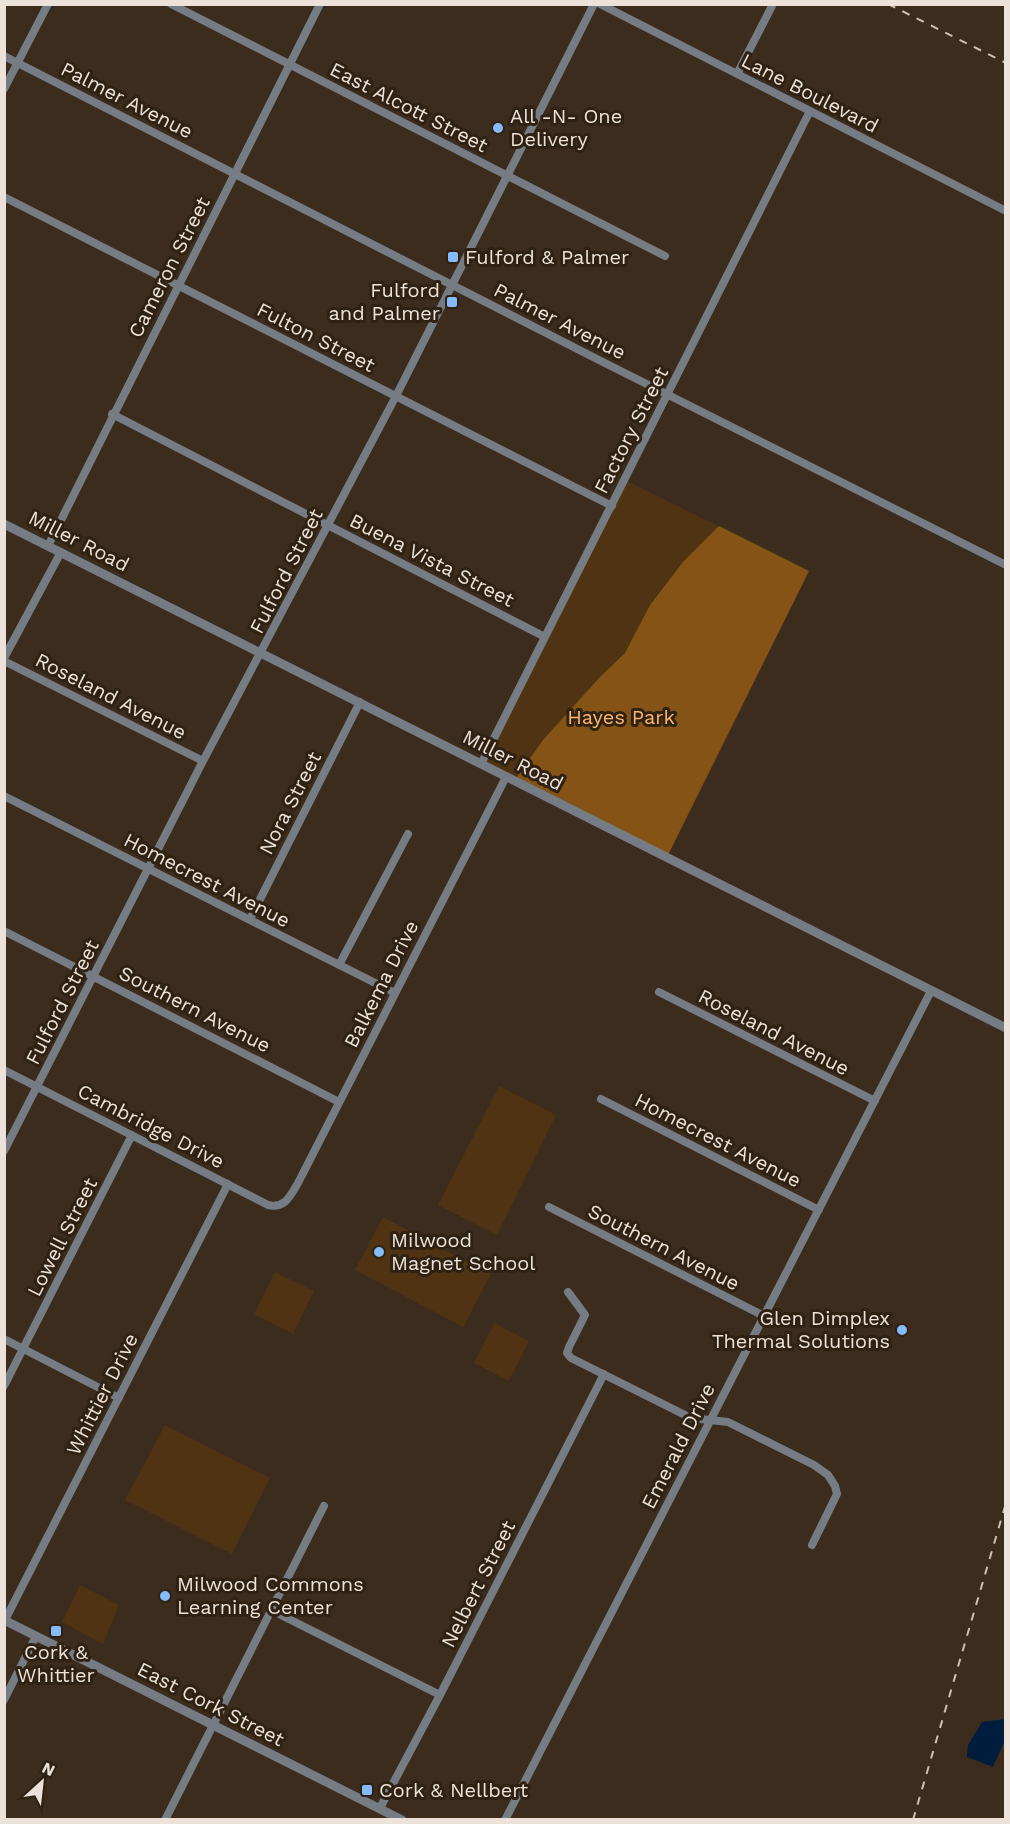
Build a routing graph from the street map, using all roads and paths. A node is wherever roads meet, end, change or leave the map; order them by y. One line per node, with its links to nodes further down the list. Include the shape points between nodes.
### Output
1 (48, 4): 8 (street)
2 (171, 4): 9 (street, East Alcott Street)
3 (320, 4): 9 (street, Cameron Street)
4 (594, 4): 14 (street, Fulford Street)
5 (600, 4): 10 (street, Lane Boulevard)
6 (773, 4): 10 (street)
7 (4, 56): 8 (street, Palmer Avenue)
8 (18, 63): 11 (street); 13 (street, Palmer Avenue)
9 (290, 65): 13 (street, Cameron Street); 14 (street, East Alcott Street)
10 (737, 74): 12 (street, Lane Boulevard)
11 (4, 89)
12 (810, 111): 16 (street, Lane Boulevard); 20 (street, Factory Street)
13 (235, 173): 18 (street, Palmer Avenue); 19 (street, Cameron Street)
14 (506, 175): 17 (street, East Alcott Street); 18 (street, Fulford Street)
15 (4, 197): 19 (street, Fulton Street)
16 (1005, 211)
17 (664, 256)
18 (451, 284): 20 (street, Palmer Avenue); 21 (street, Fulford Street)
19 (178, 286): 21 (street, Fulton Street); 22 (street, Cameron Street)
20 (668, 394): 23 (street, Factory Street); 28 (street, Palmer Avenue)
21 (396, 396): 23 (street, Fulton Street); 25 (street, Fulford Street)
22 (112, 414): 25 (street, Buena Vista Street); 26 (street, Cameron Street)
23 (612, 506): 29 (street, Factory Street)
24 (4, 524): 26 (street, Miller Road)
25 (328, 525): 29 (street, Buena Vista Street); 30 (street, Fulford Street)
26 (48, 546): 27 (street, Miller Road)
27 (61, 552): 30 (street, Miller Road); 31 (street)
28 (1005, 565)
29 (545, 637): 34 (street, Factory Street)
30 (262, 652): 32 (street, Miller Road); 33 (street, Fulford Street)
31 (4, 660): 33 (street, Roseland Avenue)
32 (360, 702): 34 (street, Miller Road); 39 (street, Nora Street)
33 (203, 761): 38 (street, Fulford Street)
34 (481, 764): 35 (street, Miller Road)
35 (506, 777): 43 (street, Miller Road); 45 (street, Balkema Drive)
36 (4, 796): 38 (street, Homecrest Avenue)
37 (408, 834): 41 (street)
38 (148, 869): 39 (street, Homecrest Avenue); 42 (street, Fulford Street)
39 (250, 920): 41 (street, Homecrest Avenue)
40 (4, 931): 42 (street, Southern Avenue)
41 (339, 965): 45 (street, Homecrest Avenue)
42 (94, 976): 48 (street, Fulford Street); 51 (street, Southern Avenue)
43 (931, 991): 46 (street, Miller Road); 50 (street, Emerald Drive)
44 (659, 992): 50 (street, Roseland Avenue)
45 (395, 993): 51 (street, Balkema Drive)
46 (1005, 1028)
47 (4, 1070): 48 (street, Cambridge Drive)
48 (38, 1086): 52 (street, Cambridge Drive); 53 (street, Fulford Street)
49 (601, 1099): 57 (street, Homecrest Avenue)
50 (874, 1101): 57 (street, Emerald Drive)
51 (339, 1102): 55 (street, Balkema Drive, via 298,1183)
52 (132, 1135): 54 (street, Cambridge Drive); 61 (street, Lowell Street)
53 (4, 1151)
54 (228, 1184): 55 (street, Cambridge Drive, via 268,1205); 64 (street, Whittier Drive)
55 (282, 1205)
56 (549, 1207): 59 (street, Southern Avenue)
57 (819, 1210): 59 (street, Emerald Drive)
58 (568, 1292): 62 (street, via 585,1315 568,1347 568,1355)
59 (764, 1316): 65 (street, Emerald Drive)
60 (4, 1339): 61 (street)
61 (23, 1349): 63 (street, Lowell Street); 64 (street)
62 (604, 1374): 65 (street, via 691,1418); 71 (street, Nelbert Street)
63 (4, 1386)
64 (119, 1398): 69 (street, Whittier Drive)
65 (710, 1420): 67 (street, via 728,1422 764,1439 822,1470 832,1481 837,1494); 77 (street, Emerald Drive)
66 (324, 1506): 68 (street)
67 (812, 1545)
68 (271, 1610): 71 (street); 73 (street)
69 (5, 1620): 70 (street, East Cork Street)
70 (36, 1636): 72 (street); 73 (street, East Cork Street)
71 (440, 1695): 74 (street, Nelbert Street)
72 (4, 1700)
73 (212, 1725): 74 (street, East Cork Street); 75 (street)
74 (380, 1808): 76 (street, East Cork Street)
75 (165, 1820)
76 (402, 1820)
77 (505, 1820)

